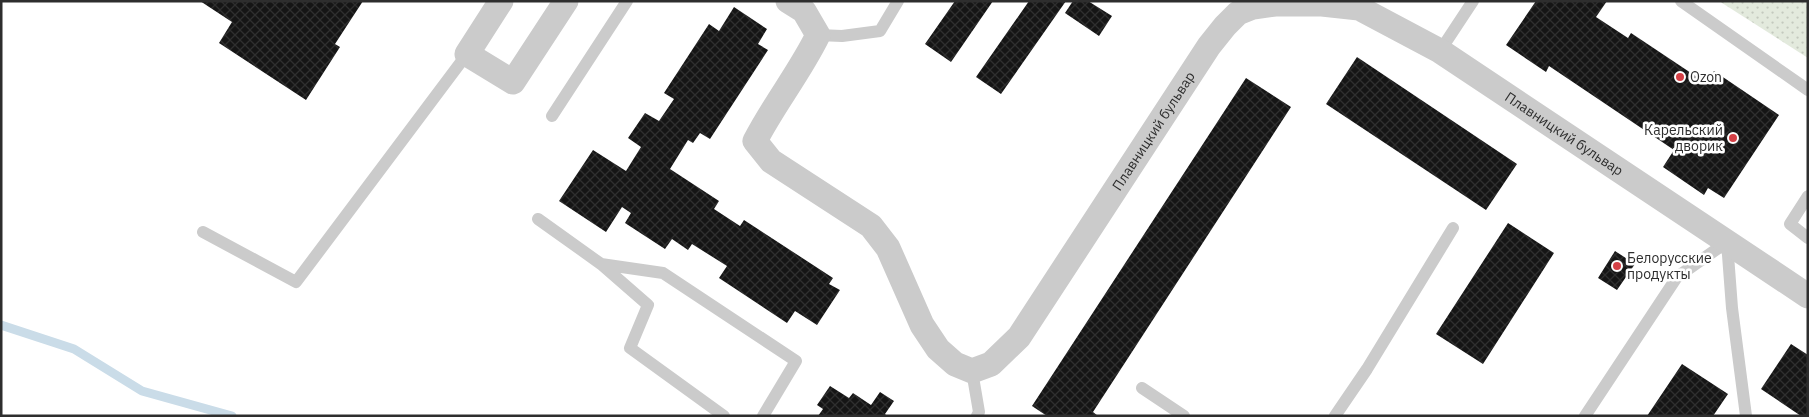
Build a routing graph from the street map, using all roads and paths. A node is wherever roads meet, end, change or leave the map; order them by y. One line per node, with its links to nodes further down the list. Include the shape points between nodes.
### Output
1 (501, 1): 10 (street)
2 (566, 1): 10 (street, via 513,82)
3 (627, 1): 12 (lane)
4 (788, 1): 8 (street, via 804,11)
5 (898, 1): 8 (lane, via 880,31 842,36)
6 (1473, 1): 9 (lane)
7 (1681, 1): 11 (lane)
8 (818, 35): 21 (street, via 755,141 771,161 871,226 888,248 922,325 938,349 955,364)
9 (1440, 51): 18 (street, Плавницкий бульвар); 21 (street, Плавницкий бульвар, via 1359,8 1276,4 1238,13 1209,46 1019,336 991,364)
10 (467, 54): 16 (lane, via 296,282)
11 (1808, 90)
12 (552, 116)
13 (1808, 196): 17 (lane, via 1790,224)
14 (538, 219): 19 (lane)
15 (1453, 228): 27 (lane)
16 (203, 232)
17 (1808, 238)
18 (1727, 242): 20 (street, Плавницкий бульвар); 28 (lane, via 1677,276); 29 (lane)
19 (601, 264): 23 (lane, via 648,305 630,348); 24 (lane, via 663,273 796,361)
20 (1806, 289)
21 (972, 371): 25 (lane)
22 (1142, 388): 26 (lane)
23 (724, 416)
24 (763, 416)
25 (977, 416)
26 (1184, 416)
27 (1335, 416)
28 (1585, 416)
29 (1746, 416)

